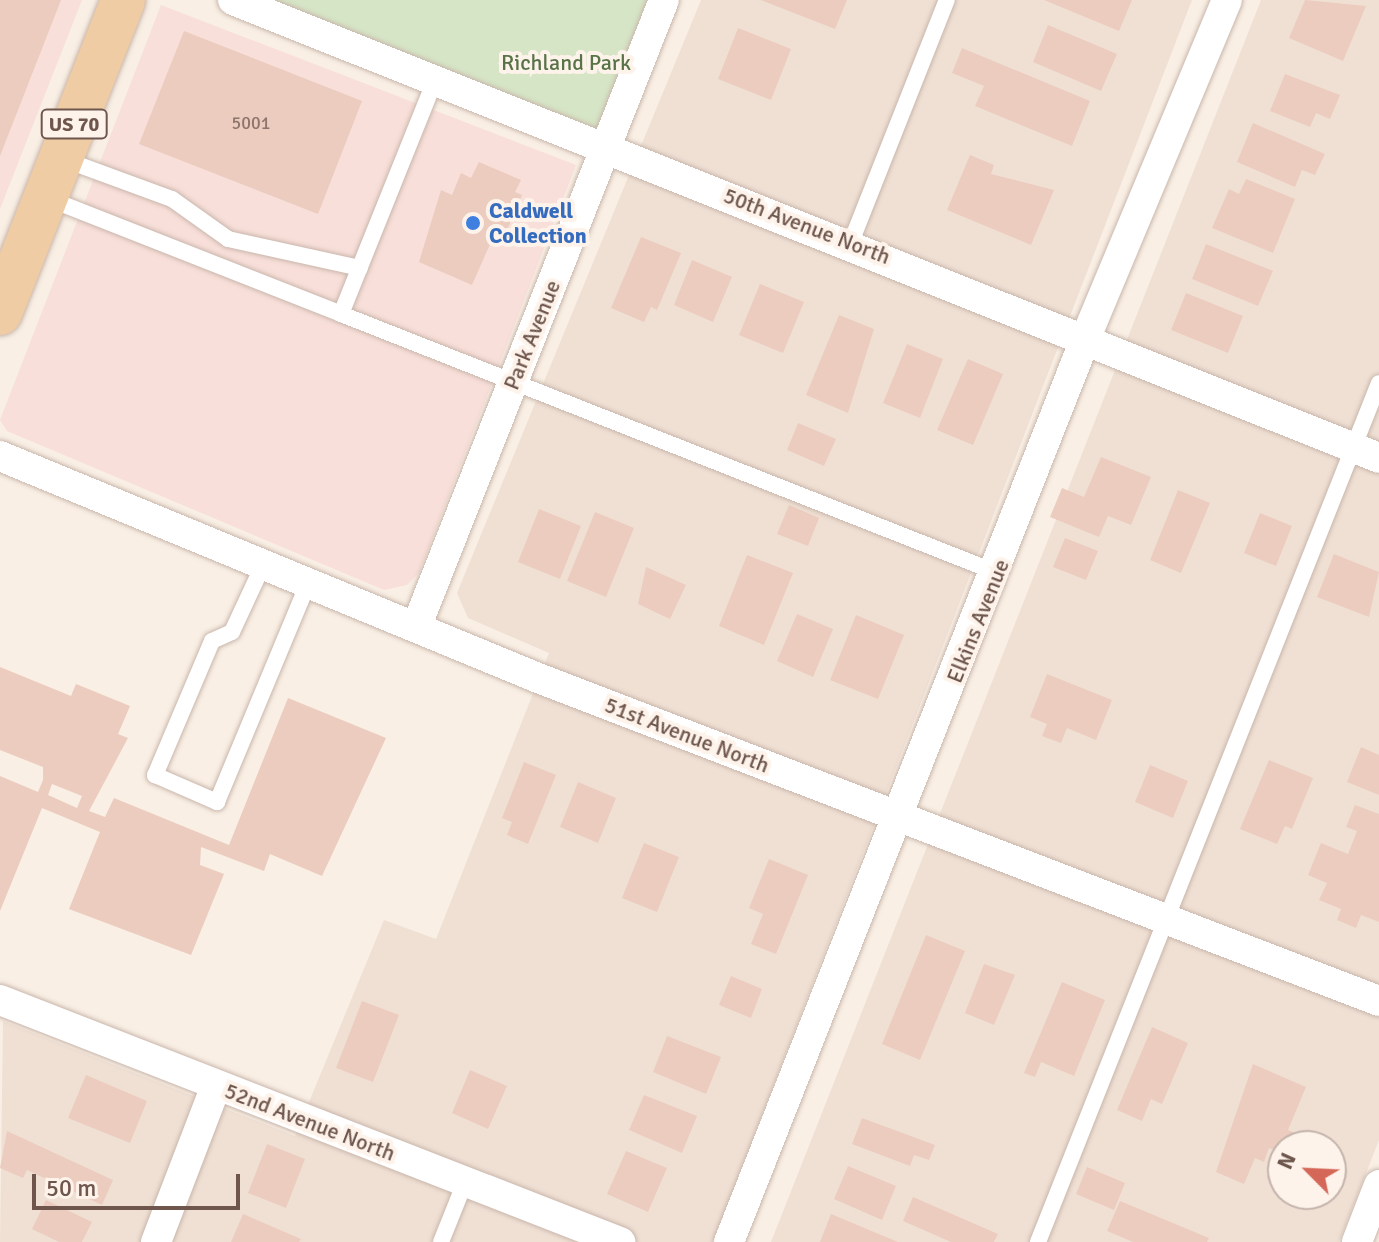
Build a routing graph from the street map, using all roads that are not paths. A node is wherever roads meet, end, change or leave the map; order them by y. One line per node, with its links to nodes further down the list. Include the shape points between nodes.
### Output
1 (123, 0): 8 (main road, US 70)
2 (233, 0): 6 (street, 50th Avenue North)
3 (664, 0): 7 (street, Park Avenue)
4 (947, 0): 9 (lane)
5 (1227, 0): 13 (street, Elkins Avenue)
6 (435, 80): 7 (street, 50th Avenue North); 10 (lane)
7 (606, 147): 9 (street, 50th Avenue North); 14 (street, Park Avenue)
8 (53, 178): 10 (lane, via 172,199 228,239); 11 (main road, US 70); 12 (lane)
9 (851, 242): 13 (street, 50th Avenue North)
10 (360, 268): 12 (lane)
11 (0, 313)
12 (341, 314): 14 (lane)
13 (1086, 337): 16 (street, 50th Avenue North); 19 (street, Elkins Avenue)
14 (513, 382): 19 (lane); 21 (street, Park Avenue)
15 (1379, 383): 16 (lane)
16 (1367, 453): 23 (lane)
17 (0, 456): 18 (street, 51st Avenue North)
18 (264, 563): 20 (street, 51st Avenue North); 20 (lane, via 232,632 212,641 155,775 217,802)
19 (998, 573): 22 (street, Elkins Avenue)
20 (309, 581): 21 (street, 51st Avenue North)
21 (417, 625): 22 (street, 51st Avenue North)
22 (897, 815): 23 (street, 51st Avenue North); 32 (street, Elkins Avenue)
23 (1167, 918): 25 (street, 51st Avenue North); 33 (lane)
24 (0, 1000): 26 (street, 52nd Avenue North)
25 (1379, 1001)
26 (216, 1086): 27 (street, 52nd Avenue North); 29 (street)
27 (465, 1182): 30 (lane); 31 (street, 52nd Avenue North)
28 (1379, 1185): 34 (street)
29 (156, 1242)
30 (441, 1242)
31 (620, 1242)
32 (729, 1242)
33 (1038, 1242)
34 (1357, 1242)

